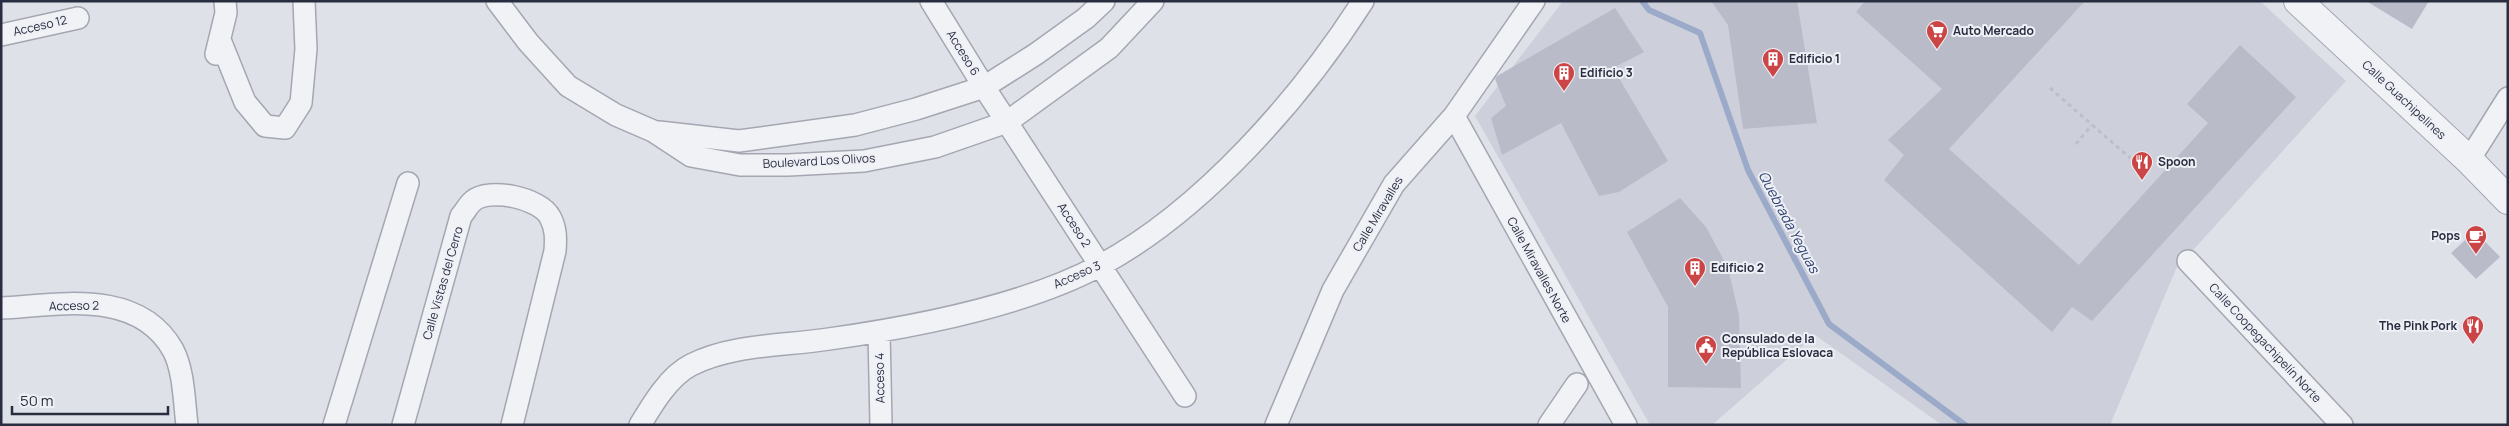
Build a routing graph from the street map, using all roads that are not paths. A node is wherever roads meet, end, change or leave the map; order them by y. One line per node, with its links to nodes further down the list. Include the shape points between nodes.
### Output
1 (225, 1): 12 (street)
2 (304, 1): 12 (street, via 306,49 301,103 285,128 265,126 244,102)
3 (497, 1): 18 (street, Boulevard Los Olivos, via 568,86 616,115)
4 (931, 1): 14 (street, Acceso 6)
5 (1104, 1): 14 (street, Boulevard Los Olivos, via 1036,54)
6 (1154, 1): 16 (street, Boulevard Los Olivos, via 1109,48)
7 (1363, 1): 23 (street, Acceso 3, via 1348,25 1258,136 1212,182 1151,235)
8 (1534, 1): 17 (street, Calle Miravalles)
9 (2298, 1): 19 (street, Calle Guachipelines)
10 (78, 18): 11 (street, Acceso 12)
11 (1, 35)
12 (220, 40): 13 (street)
13 (213, 64)
14 (984, 87): 16 (street, Acceso 6); 18 (street, Boulevard Los Olivos, via 916,110 855,125 739,141)
15 (2508, 98): 19 (street)
16 (1002, 113): 18 (street, Boulevard Los Olivos, via 935,147 864,161 788,165 740,165 691,156); 23 (street, Acceso 2)
17 (1454, 116): 35 (street, Calle Miravalles, via 1394,184 1334,290); 37 (street, Calle Miravalles Norte)
18 (653, 131)
19 (2469, 160): 21 (street, Calle Guachipelines)
20 (408, 183): 30 (street)
21 (2508, 200)
22 (2188, 261): 28 (street, Calle Coopegachipelín Norte)
23 (1100, 266): 25 (street, Acceso 3, via 1059,284 976,311); 27 (street, Acceso 2)
24 (1, 308): 29 (street, Acceso 2, via 96,304 126,309 153,326 173,350 180,370)
25 (879, 332): 33 (street, Acceso 3, via 717,354 689,366 656,397); 34 (street, Acceso 4)
26 (1577, 384): 36 (street)
27 (1185, 396)
28 (2333, 422)
29 (187, 425)
30 (334, 425)
31 (403, 425): 32 (street, Calle Vistas del Cerro, via 461,216 473,200 490,194 508,195 539,206 549,215 556,233 555,251)
32 (512, 425)
33 (640, 425)
34 (881, 425)
35 (1276, 425)
36 (1549, 425)
37 (1626, 425)

